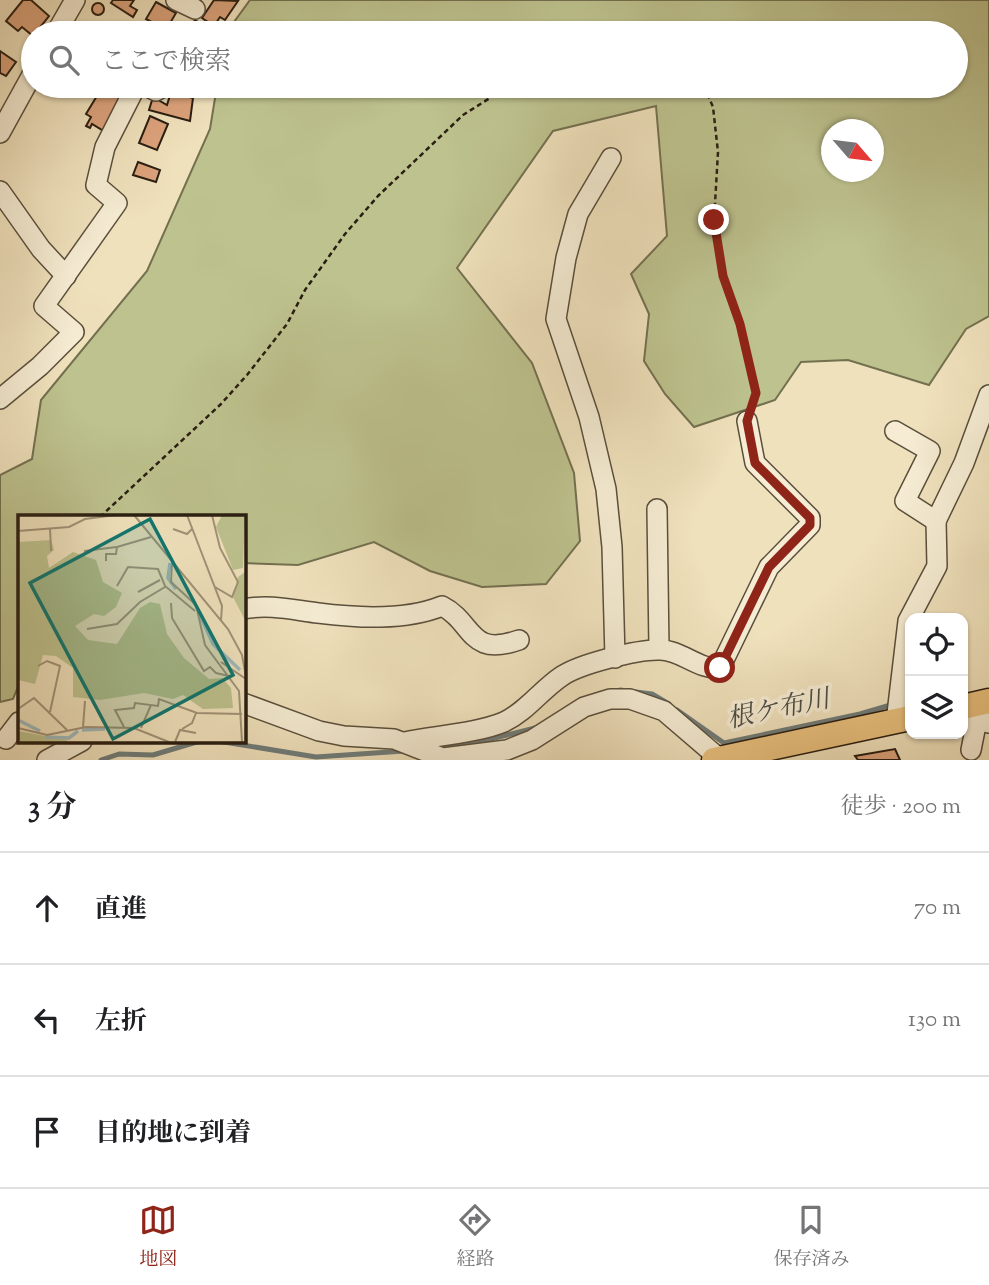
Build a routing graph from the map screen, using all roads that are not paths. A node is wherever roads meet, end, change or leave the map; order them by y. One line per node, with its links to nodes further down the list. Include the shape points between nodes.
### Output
1 (75, 0): 4 (street)
2 (176, 0): 3 (street)
3 (195, 9)
4 (63, 21)
5 (21, 98): 7 (street)
6 (130, 98): 10 (street, via 105,147 96,185 117,203)
7 (0, 133)
8 (611, 158): 20 (street, via 578,214 556,319 589,417 606,489)
9 (0, 191): 10 (street)
10 (66, 276): 12 (street, via 44,306 74,332)
11 (989, 395): 16 (street)
12 (0, 399)
13 (747, 421): 19 (street, via 755,463 810,518 810,525 769,567 720,668 709,669)
14 (895, 431): 16 (street, via 930,451 905,501)
15 (657, 509): 19 (street)
16 (936, 521): 23 (street, via 937,566 908,621)
17 (245, 609): 18 (street, via 284,607 367,618 442,606 482,643 500,647)
18 (519, 640)
19 (659, 649): 20 (street)
20 (615, 658): 26 (street, via 565,674 504,722)
21 (245, 704): 26 (street, via 319,731)
22 (975, 710): 28 (street)
23 (900, 712): 29 (main road)
24 (18, 723): 25 (street)
25 (8, 738)
26 (405, 742): 29 (street, via 443,758 507,750 584,707 621,698 664,711)
27 (78, 743): 30 (street)
28 (971, 750)
29 (717, 759)
30 (47, 760)

